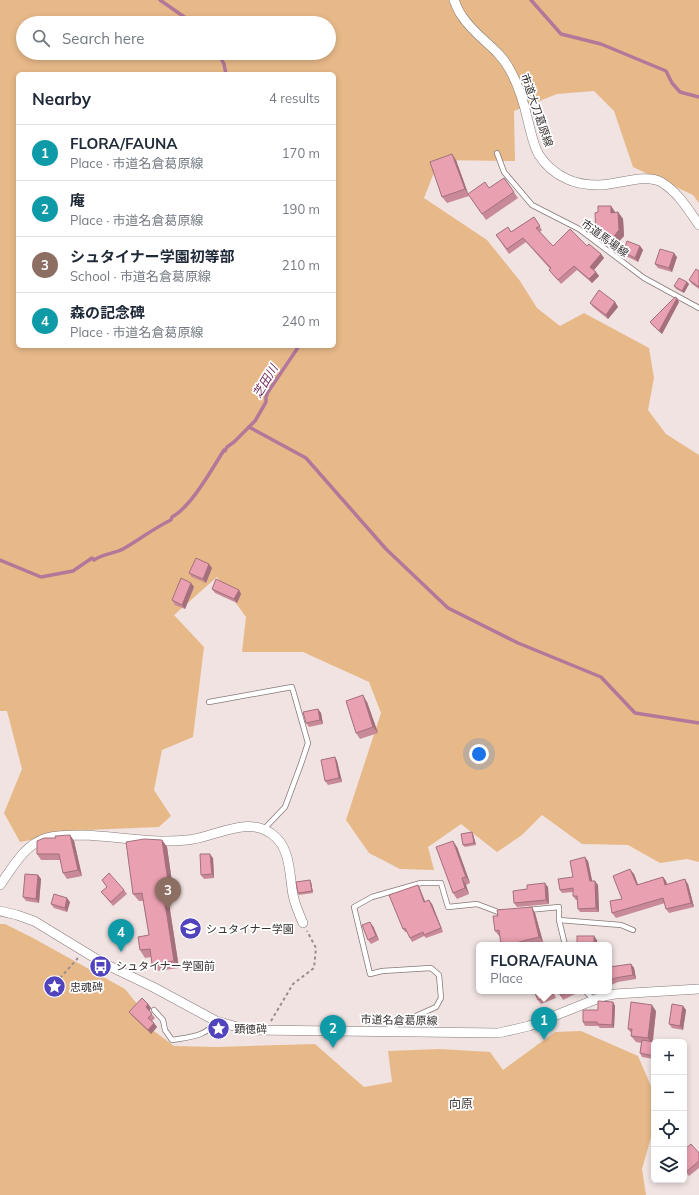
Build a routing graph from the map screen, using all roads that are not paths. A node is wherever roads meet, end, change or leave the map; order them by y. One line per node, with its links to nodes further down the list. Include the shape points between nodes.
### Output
1 (454, 0): 3 (street, 市道大刀葛原線, via 470,26 510,69 522,99 535,147 548,166 566,179 578,183 600,185 647,178 660,182 682,200)
2 (497, 153): 4 (lane, 市道馬場線, via 504,172 532,205 579,229 644,278)
3 (699, 225)
4 (699, 308)
5 (209, 702): 6 (lane, via 292,687 308,743 285,807)
6 (264, 829): 7 (street, via 248,826 232,828 201,838 173,841 56,836 44,839 26,849); 12 (street, via 278,840 287,856 293,896)
7 (0, 885)
8 (521, 910): 11 (lane, via 559,907)
9 (0, 911): 19 (street, 市道名倉葛原線, via 34,922 103,963)
10 (506, 912): 20 (lane, via 498,912 477,904 448,907 440,883 421,883 372,897 354,907 370,974 431,968 439,975 441,998 436,1007)
11 (559, 920): 13 (lane, via 621,925); 14 (lane)
12 (302, 923)
13 (633, 930)
14 (564, 942)
15 (699, 989): 17 (street, 市道名倉葛原線, via 615,994)
16 (588, 994): 17 (lane)
17 (593, 999): 20 (street, 市道名倉葛原線, via 529,1026 499,1033)
18 (154, 1010): 19 (lane, via 163,1020 165,1030 172,1040 204,1034)
19 (216, 1021): 20 (street, 市道名倉葛原線, via 248,1030)
20 (382, 1032)

